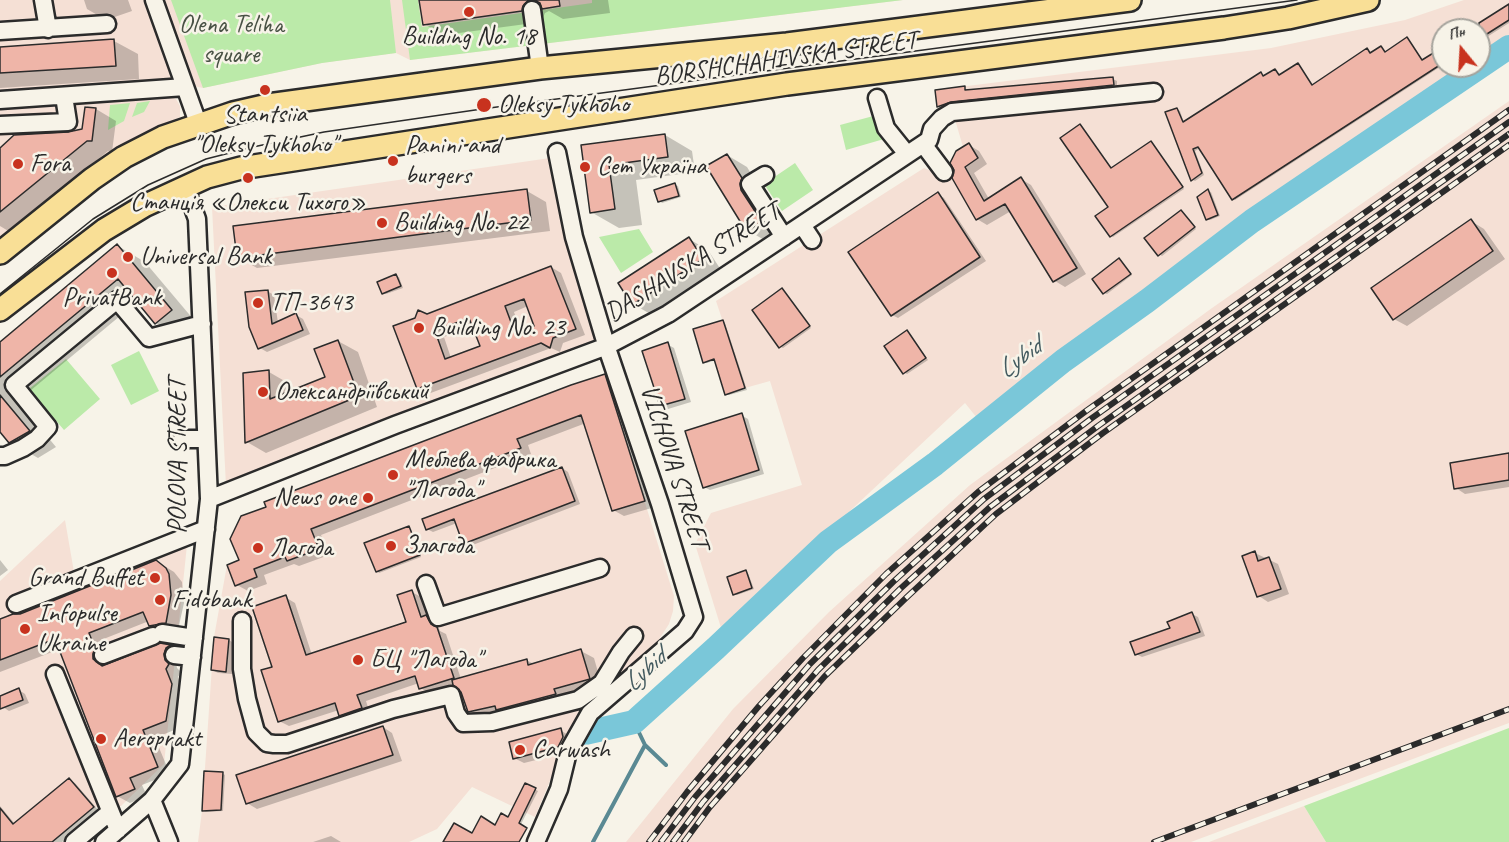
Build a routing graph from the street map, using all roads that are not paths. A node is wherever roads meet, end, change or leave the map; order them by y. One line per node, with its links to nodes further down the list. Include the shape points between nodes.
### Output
1 (43, 0): 8 (street)
2 (154, 0): 11 (street)
3 (1130, 0): 5 (main road, BORSHCHAHIVSKA STREET)
4 (1368, 0): 23 (main road, BORSHCHAHIVSKA STREET, via 1224,28 787,84 275,161)
5 (1102, 2): 10 (main road, BORSHCHAHIVSKA STREET, via 821,40)
6 (532, 10): 10 (street)
7 (107, 24): 8 (street)
8 (48, 29): 9 (street)
9 (0, 31)
10 (540, 68): 16 (main road, BORSHCHAHIVSKA STREET, via 268,105)
11 (185, 87): 13 (street); 16 (street)
12 (1154, 92): 18 (street, DASHAVSKA STREET, via 952,112 932,129 929,140)
13 (64, 96): 15 (street); 17 (street, via 68,122)
14 (877, 98): 20 (street, via 886,128)
15 (0, 100)
16 (198, 123): 27 (main road, BORSHCHAHIVSKA STREET, via 124,157)
17 (0, 125)
18 (923, 144): 20 (street, DASHAVSKA STREET); 21 (street)
19 (558, 152): 30 (street, VICHOVA STREET, via 574,237)
20 (907, 154): 24 (street, DASHAVSKA STREET)
21 (944, 172)
22 (765, 175): 25 (street, via 750,184)
23 (184, 186): 28 (main road, BORSHCHAHIVSKA STREET, via 104,230); 29 (street, POLOVA STREET, via 197,219)
24 (802, 225): 25 (street, DASHAVSKA STREET); 26 (street)
25 (784, 237): 30 (street, DASHAVSKA STREET, via 668,314)
26 (813, 240)
27 (0, 253)
28 (0, 310)
29 (202, 324): 32 (street, POLOVA STREET); 33 (street, via 149,338 117,300 14,385 48,427 23,448)
30 (607, 346): 34 (street, DASHAVSKA STREET); 52 (street, VICHOVA STREET, via 694,617 685,631 590,713 568,752 559,789)
31 (182, 439): 32 (street)
32 (206, 439): 34 (street, POLOVA STREET)
33 (0, 456)
34 (208, 499): 35 (street, POLOVA STREET)
35 (207, 529): 38 (street); 41 (street, POLOVA STREET)
36 (600, 568): 37 (street, via 438,617)
37 (426, 584)
38 (15, 604)
39 (242, 621): 40 (street, via 242,669 253,721 260,738 274,744 287,744 451,695 463,723 492,722 578,700 602,683)
40 (634, 636)
41 (194, 638): 42 (street, via 158,634); 44 (street, POLOVA STREET)
42 (103, 655)
43 (174, 655): 44 (street)
44 (192, 657): 46 (street, POLOVA STREET, via 180,764)
45 (55, 674): 47 (street)
46 (152, 800): 48 (street); 51 (street)
47 (110, 812): 48 (street); 49 (street)
48 (118, 830): 50 (street)
49 (74, 842)
50 (104, 842)
51 (169, 842)
52 (536, 842)

